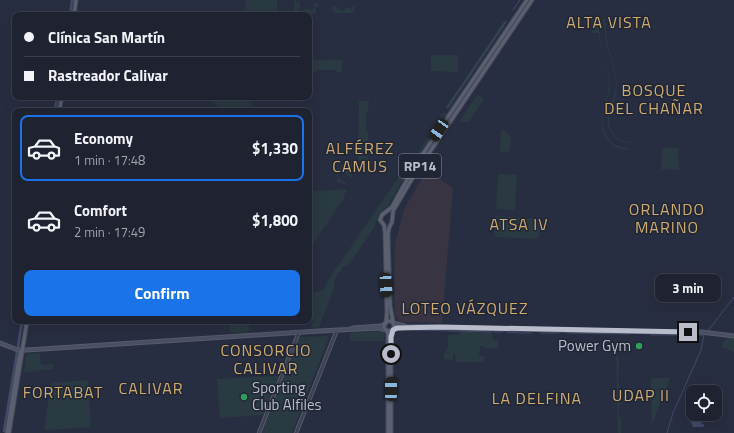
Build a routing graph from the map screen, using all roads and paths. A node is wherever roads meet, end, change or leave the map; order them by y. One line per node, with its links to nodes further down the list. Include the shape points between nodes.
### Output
1 (76, 0): 4 (main road)
2 (527, 0): 5 (main road, RP14, via 411,172 392,207)
3 (532, 0): 6 (main road, RP14, via 418,168 393,211)
4 (74, 12)
5 (384, 214): 6 (main road); 8 (main road, via 380,218)
6 (392, 218): 7 (main road, RP14)
7 (391, 224): 8 (main road); 9 (main road, RP14, via 388,238)
8 (384, 225): 11 (main road)
9 (393, 323): 11 (main road); 12 (main road); 16 (main road)
10 (26, 324): 20 (main road)
11 (386, 324): 13 (main road); 15 (main road)
12 (413, 327): 16 (main road); 18 (main road, via 701,332)
13 (350, 329): 14 (main road); 15 (main road)
14 (337, 330): 17 (main road); 23 (street)
15 (386, 330): 16 (main road); 24 (main road)
16 (393, 330): 25 (main road, via 390,338)
17 (299, 332): 20 (main road); 22 (street)
18 (734, 336)
19 (0, 343): 20 (main road)
20 (22, 350): 21 (main road)
21 (8, 433)
22 (259, 433)
23 (296, 433)
24 (388, 433)
25 (391, 433)

